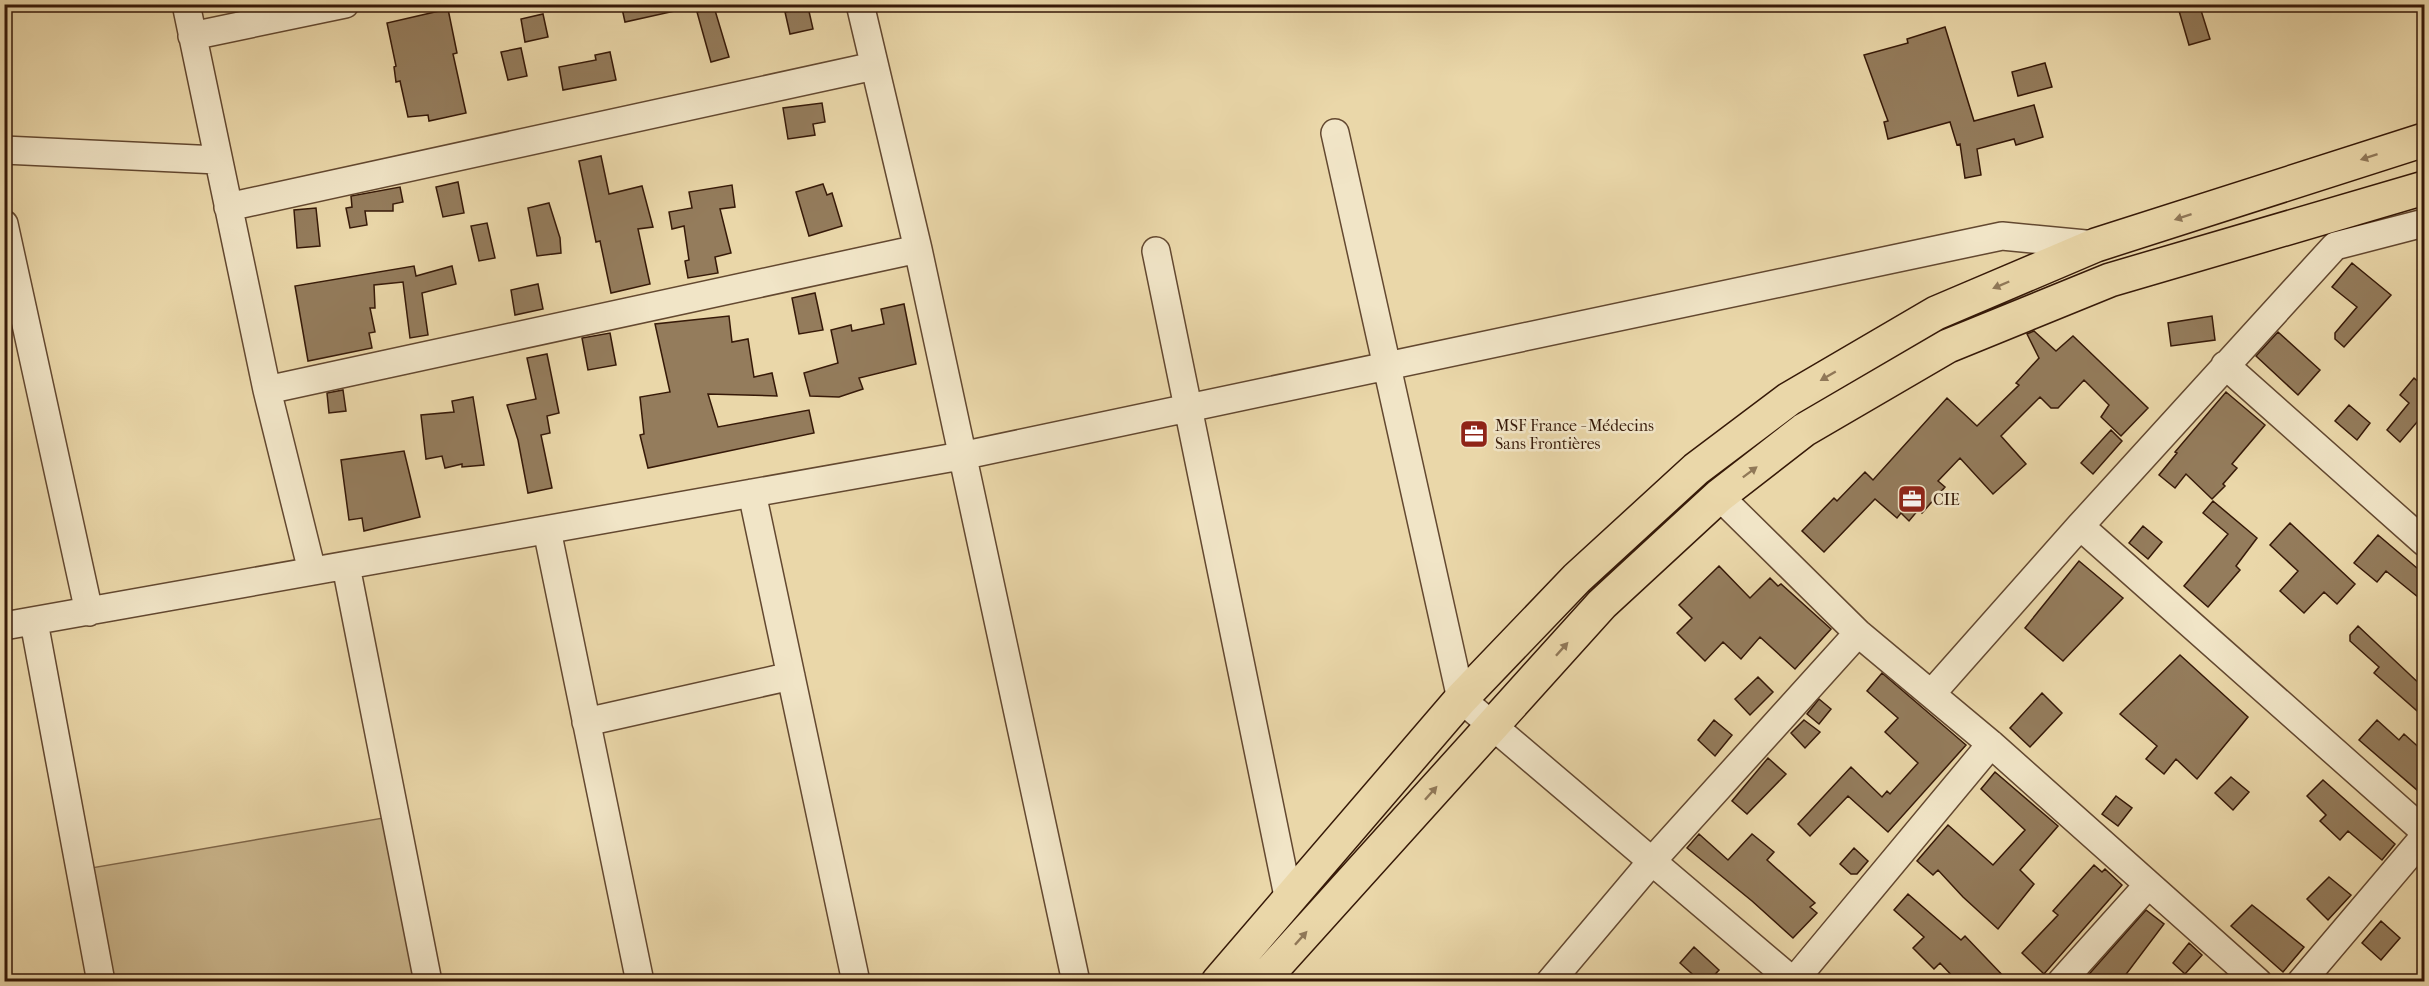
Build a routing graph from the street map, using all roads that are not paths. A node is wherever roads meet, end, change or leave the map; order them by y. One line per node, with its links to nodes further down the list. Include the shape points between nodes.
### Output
1 (186, 4): 4 (street)
2 (345, 4): 4 (street)
3 (860, 4): 5 (street)
4 (192, 36): 9 (street)
5 (874, 66): 11 (street); 15 (street)
6 (1335, 133): 18 (street)
7 (2424, 140): 14 (highway, one-way to 14)
8 (4, 150): 9 (street)
9 (218, 160): 11 (street)
10 (2423, 194): 23 (highway, one-way to 10, via 1804,430 1947,346 2110,280)
11 (228, 207): 19 (street)
12 (2424, 223): 17 (street, via 2335,246)
13 (4, 224): 29 (street)
14 (2096, 245): 18 (street, via 2002,236); 35 (highway, one-way to 35, via 1936,313 1789,399 1696,469 1577,578)
15 (918, 249): 19 (street); 21 (street)
16 (1156, 251): 20 (street)
17 (2225, 365): 24 (street); 26 (street)
18 (1386, 367): 20 (street); 35 (street)
19 (267, 390): 28 (street)
20 (1188, 406): 21 (street); 43 (street)
21 (961, 456): 22 (street); 48 (street)
22 (752, 493): 25 (street); 33 (street)
23 (1719, 496): 32 (street); 37 (highway, one-way to 23, via 1602,604)
24 (2080, 526): 34 (street); 39 (street)
25 (547, 530): 27 (street); 36 (street)
26 (2424, 542)
27 (346, 567): 28 (street); 45 (street)
28 (312, 571): 29 (street)
29 (89, 612): 30 (street)
30 (34, 622): 31 (street); 44 (street)
31 (4, 626)
32 (1858, 633): 34 (street); 41 (street)
33 (791, 676): 36 (street); 47 (street)
34 (1932, 693): 38 (street)
35 (1461, 699): 37 (street); 43 (highway)
36 (586, 722): 46 (street)
37 (1492, 727): 41 (street); 50 (highway, one-way to 37)
38 (1991, 744): 42 (street); 52 (street)
39 (2424, 831)
40 (2424, 837): 55 (street)
41 (1652, 861): 51 (street); 52 (street)
42 (2148, 885): 53 (street); 54 (street)
43 (1289, 901): 49 (highway)
44 (101, 981)
45 (428, 981)
46 (640, 981)
47 (856, 981)
48 (1076, 981)
49 (1218, 981)
50 (1261, 981)
51 (1550, 981)
52 (1793, 981)
53 (2061, 981)
54 (2258, 981)
55 (2301, 981)

